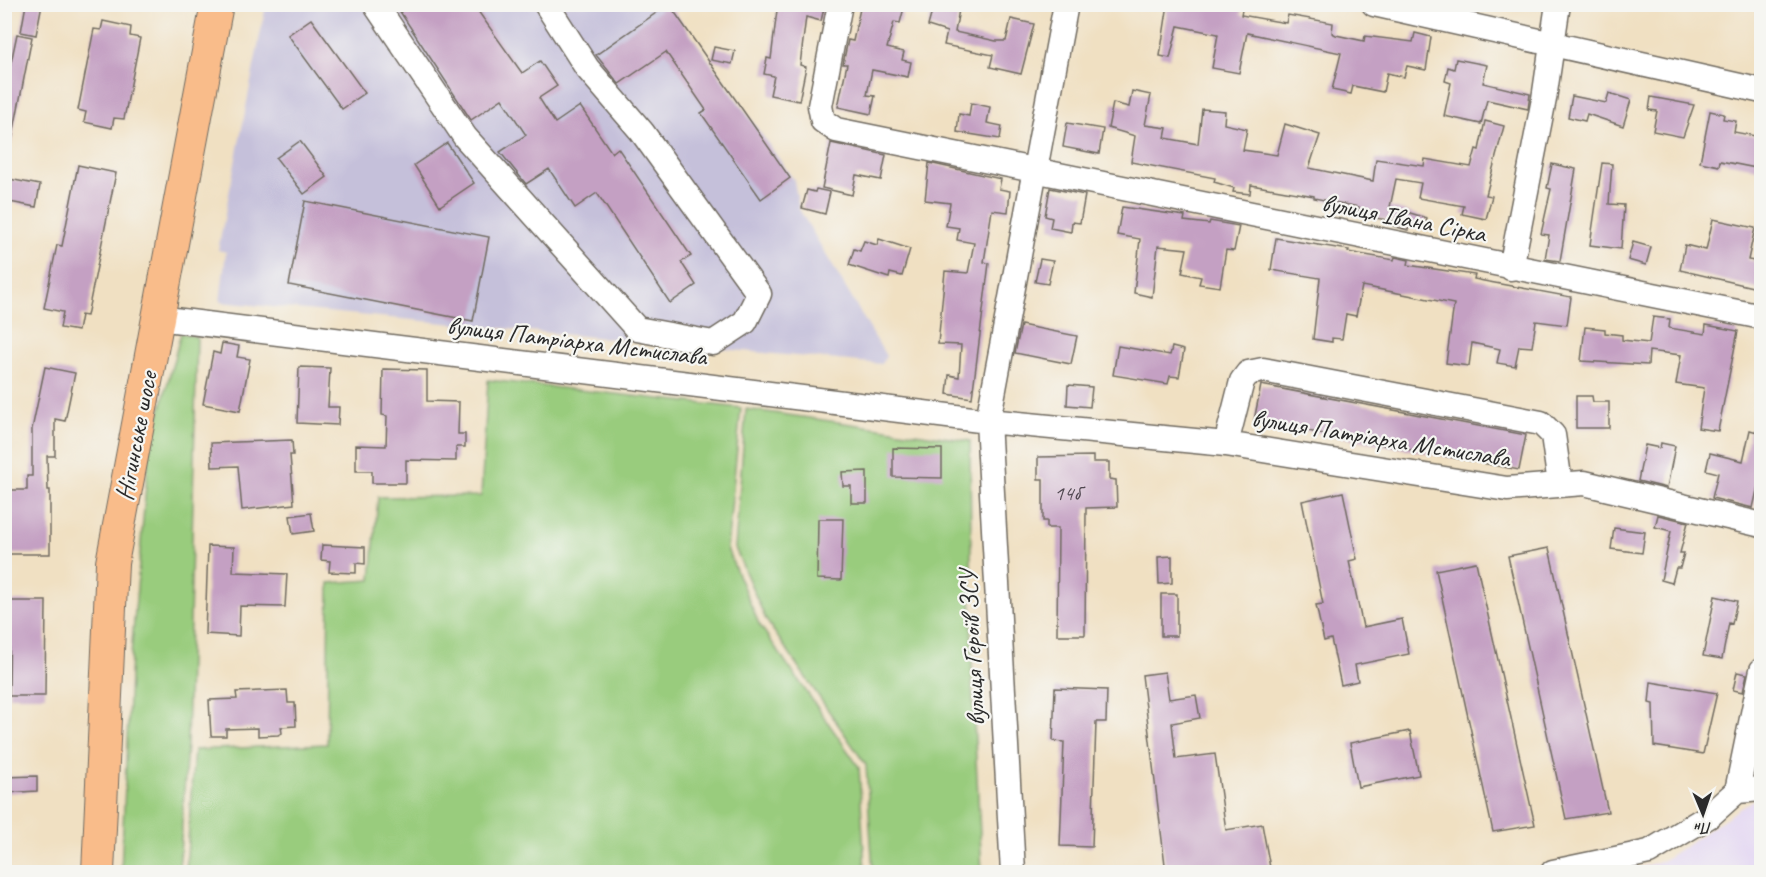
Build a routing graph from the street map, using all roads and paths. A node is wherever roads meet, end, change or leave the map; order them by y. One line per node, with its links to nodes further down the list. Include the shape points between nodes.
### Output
1 (217, 4): 13 (main road, Нігинське шосе)
2 (375, 4): 3 (street, via 465,137 638,329 713,342 745,322 759,294 642,132 587,68)
3 (546, 4)
4 (840, 4): 10 (street, вулиця Івана Сірка, via 820,106 826,125)
5 (1066, 4): 10 (street)
6 (1374, 4): 8 (street)
7 (1558, 4): 8 (street)
8 (1552, 44): 9 (street); 11 (street)
9 (1761, 91)
10 (1035, 172): 11 (street, вулиця Івана Сірка); 14 (street)
11 (1510, 268): 12 (street, вулиця Івана Сірка)
12 (1761, 317)
13 (158, 318): 14 (street, вулиця Патріарха Мстислава); 21 (main road, Нігинське шосе, via 112,563)
14 (988, 421): 15 (street, вулиця Патріарха Мстислава); 22 (street, вулиця Героїв ЗСУ)
15 (1226, 444): 16 (street, вулиця Патріарха Мстислава, via 1507,489); 16 (street, via 1242,381 1248,373 1263,370 1541,423 1553,435)
16 (1560, 484): 17 (street, вулиця Патріарха Мстислава, via 1584,483)
17 (1761, 525)
18 (1761, 670): 20 (street)
19 (1761, 789): 20 (street)
20 (1737, 791): 23 (street, via 1709,816 1649,852)
21 (98, 873)
22 (1013, 873)
23 (1553, 873)

